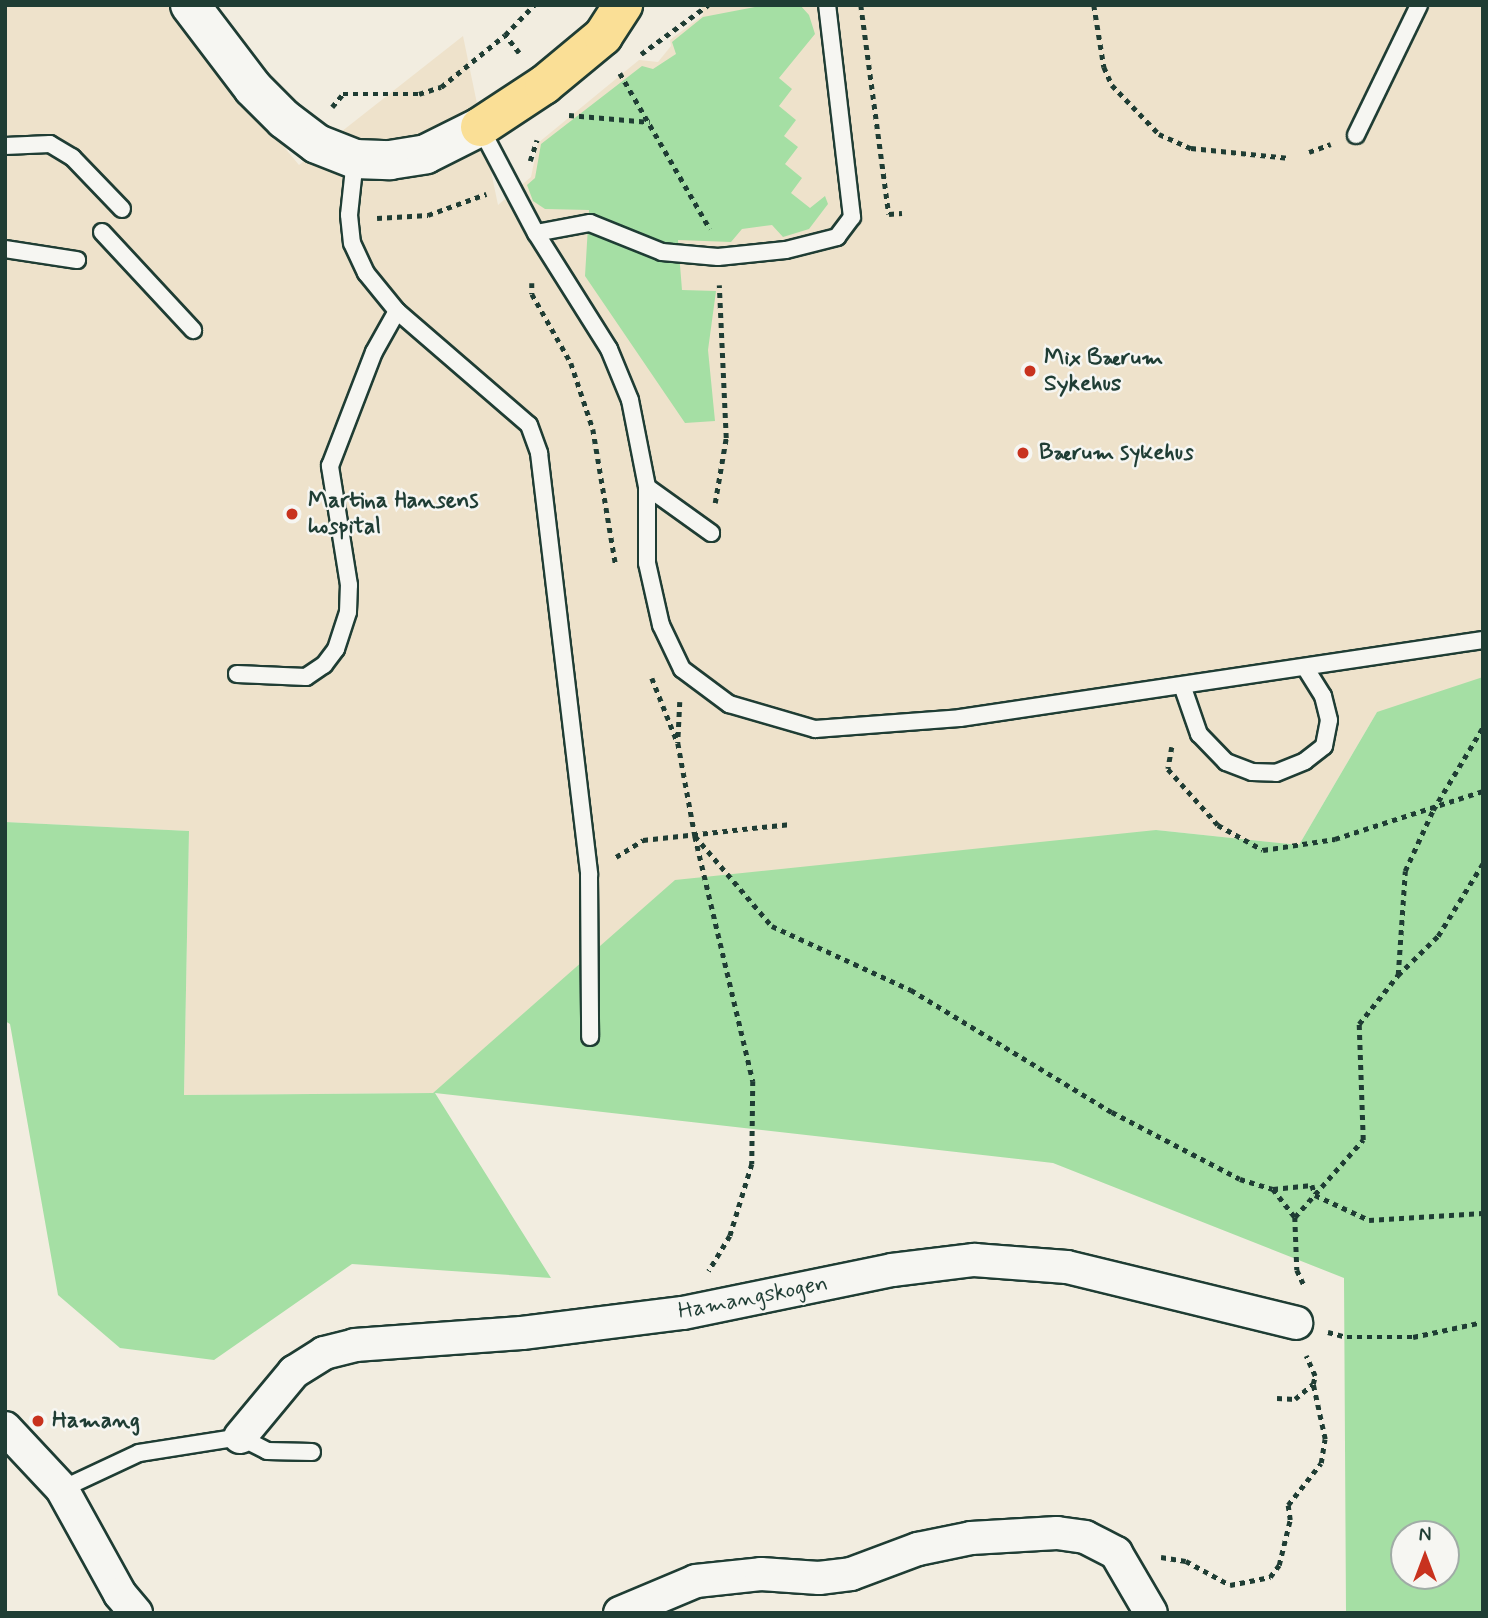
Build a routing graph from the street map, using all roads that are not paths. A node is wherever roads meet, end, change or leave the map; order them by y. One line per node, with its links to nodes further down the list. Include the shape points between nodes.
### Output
1 (190, 5): 8 (street, via 253,88 284,119 317,144)
2 (624, 5): 5 (main road, via 603,36 544,85)
3 (827, 5): 11 (lane, via 852,217 837,237 786,250 718,257 662,251 590,223)
4 (1419, 5): 6 (lane)
5 (480, 127): 8 (street, via 426,154); 11 (lane)
6 (1356, 135)
7 (5, 146): 9 (lane, via 50,144 72,157)
8 (355, 159): 14 (lane, via 349,215 352,243 366,273)
9 (122, 209)
10 (102, 232): 15 (lane)
11 (536, 233): 16 (lane, via 609,349 630,400)
12 (5, 249): 13 (lane)
13 (77, 260)
14 (397, 311): 20 (lane, via 374,352 330,466 349,585 348,612 334,655 306,677); 22 (lane, via 529,425 536,443 558,589 589,875)
15 (193, 330)
16 (647, 487): 17 (lane); 21 (lane, via 647,564 661,625 682,669 729,704 815,729 960,718)
17 (711, 533)
18 (1483, 640): 19 (lane)
19 (1305, 667): 21 (lane); 21 (lane, via 1323,696 1329,720 1324,746 1305,761 1276,773 1252,772 1226,762 1199,734)
20 (237, 674)
21 (1183, 688)
22 (590, 1037)
23 (1293, 1312): 25 (street, Hamangskogen, via 1067,1267 974,1260 892,1270 683,1313 522,1334 355,1345 324,1353 294,1372)
24 (5, 1428): 27 (street)
25 (240, 1437): 26 (lane, via 267,1451); 27 (lane, via 139,1453)
26 (312, 1451)
27 (62, 1489): 28 (street, via 120,1594)
28 (136, 1613)
29 (620, 1613): 30 (street, via 696,1581 761,1574 819,1578 851,1574 918,1549 971,1538 1057,1533 1085,1537 1120,1558)
30 (1152, 1613)

